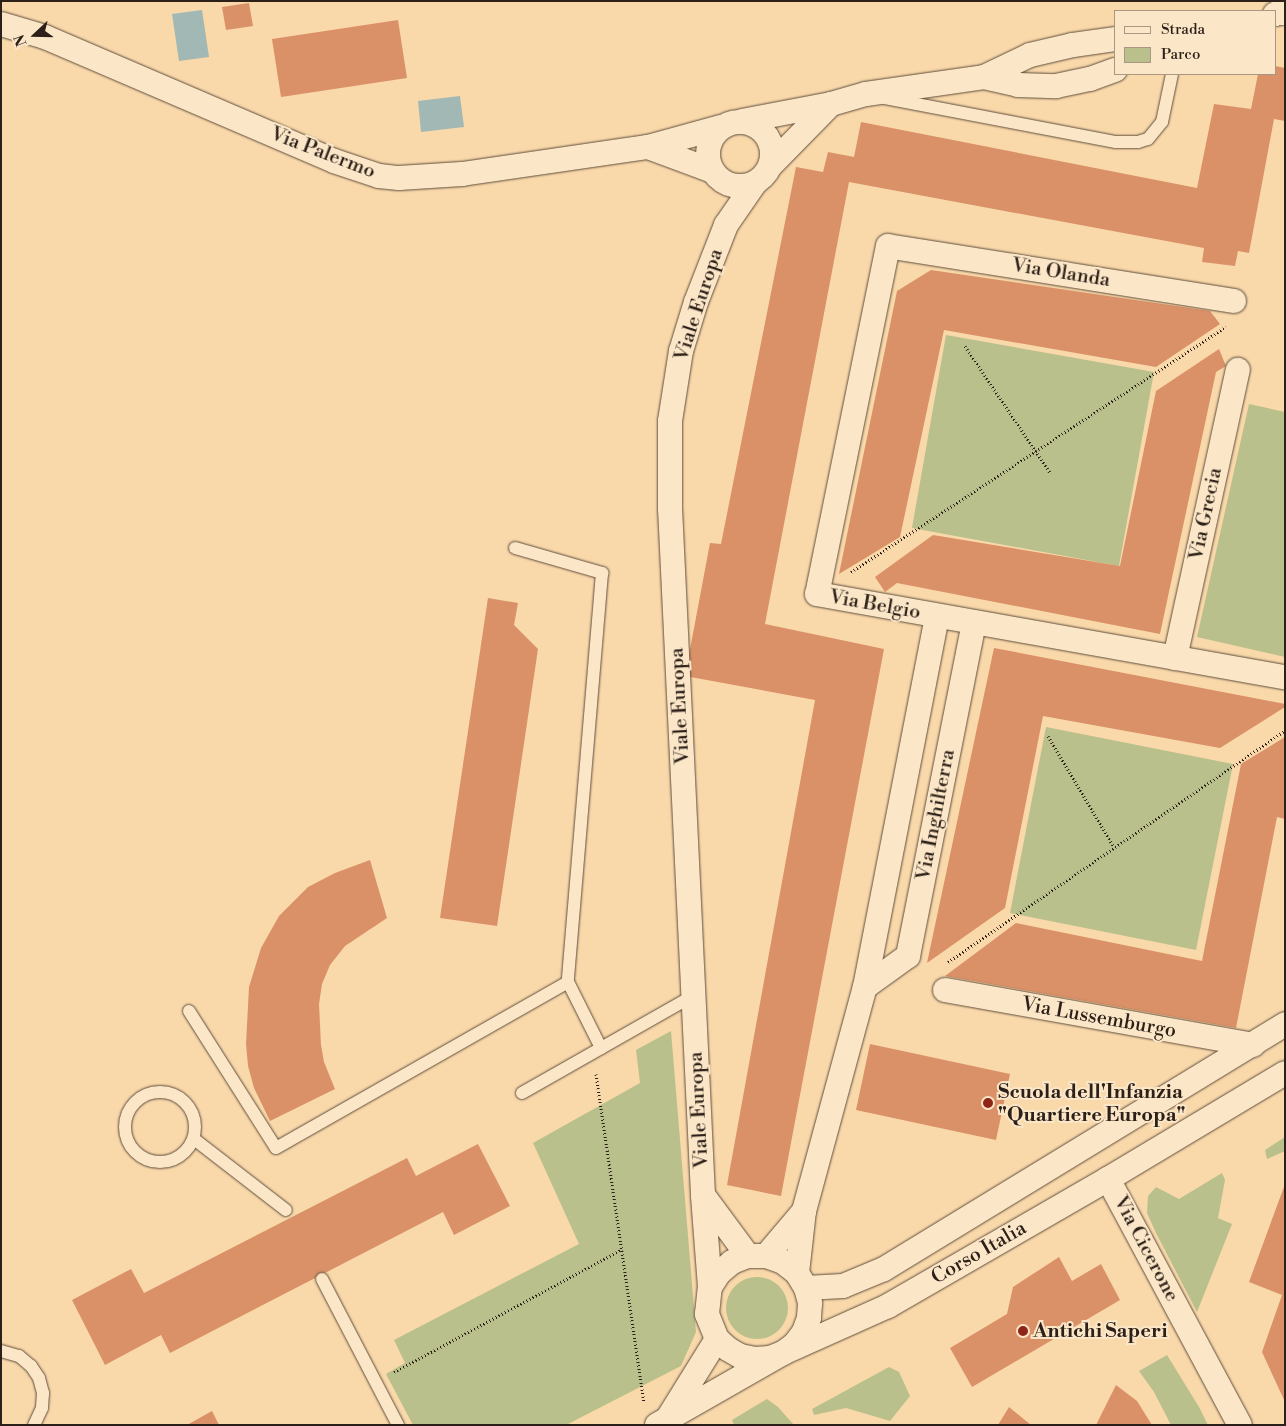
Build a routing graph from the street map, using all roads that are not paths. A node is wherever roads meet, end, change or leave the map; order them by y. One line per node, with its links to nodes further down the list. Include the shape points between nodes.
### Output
1 (1, 7): 3 (street, Via Palermo)
2 (1, 24): 3 (street, Via Palermo)
3 (45, 37): 11 (street, Via Palermo, via 334,161 379,176 439,177)
4 (1114, 39): 7 (street, Viale Europa, via 1030,55)
5 (1114, 70): 7 (street, Viale Europa, via 1056,86 1018,85)
6 (1172, 75): 8 (lane, via 1162,122 1148,139 1138,142 1116,142)
7 (984, 77): 8 (street, Viale Europa)
8 (866, 94): 9 (street, Viale Europa)
9 (831, 104): 10 (street, Viale Europa); 12 (street, Viale Europa)
10 (731, 124): 11 (street, Via Palermo); 12 (street, via 761,129 768,136 772,146); 13 (street, via 714,134 708,152)
11 (648, 147): 13 (street, Via Palermo)
12 (763, 174): 13 (street, via 737,186); 14 (street, Viale Europa)
13 (716, 175): 14 (street, Viale Europa)
14 (726, 226): 26 (street, Viale Europa, via 685,336 676,374 669,444)
15 (888, 246): 16 (street, Via Olanda); 19 (street, Via Belgio, via 817,594)
16 (1234, 301)
17 (1238, 370): 21 (street, Via Grecia)
18 (515, 548): 23 (lane, via 602,573)
19 (937, 616): 20 (street, Via Belgio); 24 (street, Via Inghilterra)
20 (974, 622): 21 (street, Via Belgio); 24 (street, Via Inghilterra, via 908,956)
21 (1175, 658): 22 (street, Via Belgio)
22 (1285, 677)
23 (568, 982): 27 (lane, via 276,1148); 30 (lane)
24 (865, 987): 37 (street, Via Inghilterra)
25 (945, 990): 29 (street, Via Lussemburgo)
26 (693, 996): 30 (lane); 35 (street, Viale Europa)
27 (189, 1012)
28 (1285, 1024): 29 (street, Corso Italia)
29 (1253, 1045): 40 (street, Corso Italia, via 884,1269 843,1286)
30 (597, 1051): 32 (lane)
31 (1285, 1073): 34 (street, Corso Italia)
32 (522, 1093)
33 (194, 1139): 33 (lane, via 179,1157 156,1162 135,1151 128,1142 126,1118 138,1099 154,1092 171,1093 189,1106 195,1122); 36 (lane)
34 (1108, 1179): 44 (street, Corso Italia, via 888,1306); 48 (street, Via Cicerone)
35 (703, 1195): 38 (street, Viale Europa); 41 (street, Viale Europa)
36 (286, 1210)
37 (804, 1211): 38 (street, Via Inghilterra); 40 (street, Via Inghilterra)
38 (757, 1256): 40 (street, via 783,1262); 41 (street, via 732,1262)
39 (322, 1279): 47 (lane)
40 (802, 1281): 44 (street, via 810,1303 809,1318 804,1332)
41 (710, 1287): 42 (street, via 707,1314)
42 (717, 1339): 44 (street, via 740,1356 770,1358); 45 (street)
43 (1, 1351): 46 (lane, via 19,1356 39,1378 42,1408)
44 (783, 1353): 45 (street, Corso Italia)
45 (656, 1417)
46 (34, 1425)
47 (398, 1425)
48 (1240, 1425)

